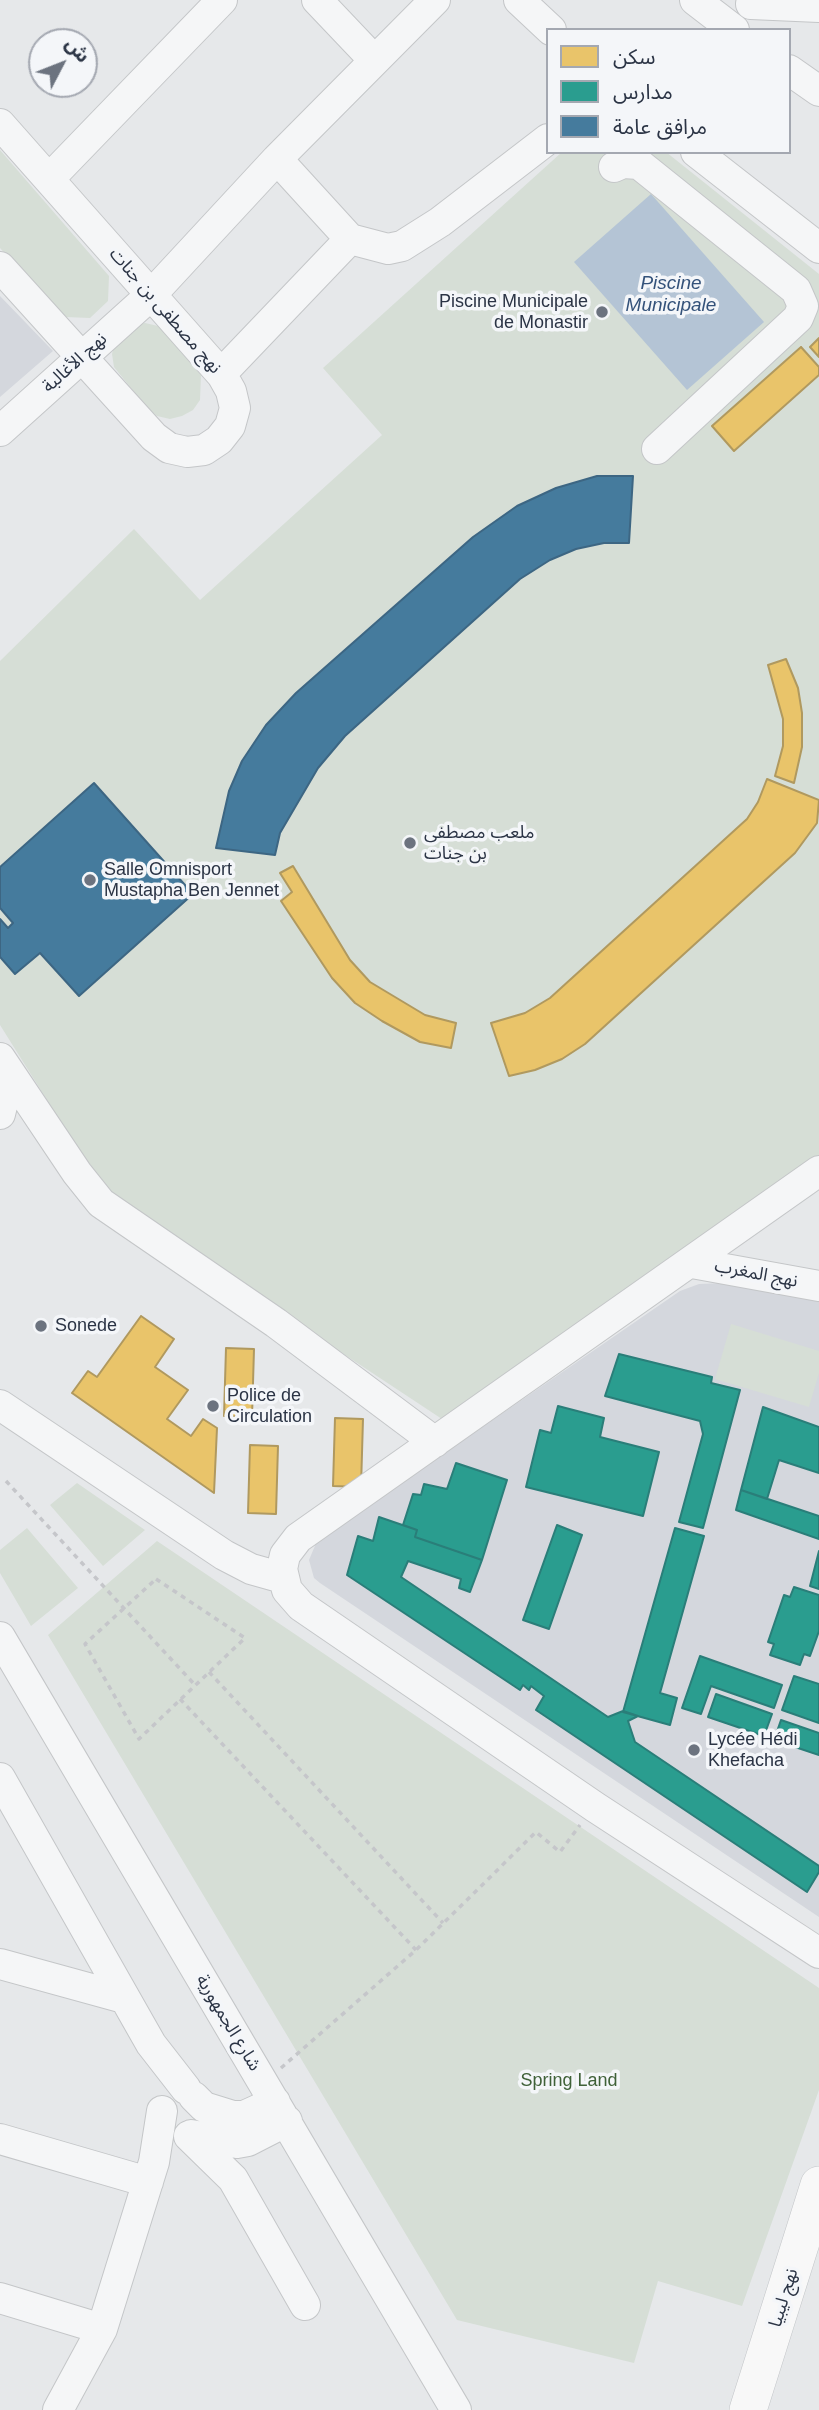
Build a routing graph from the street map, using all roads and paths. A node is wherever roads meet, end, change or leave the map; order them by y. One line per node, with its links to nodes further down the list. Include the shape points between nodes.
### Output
1 (222, 0): 18 (street)
2 (317, 0): 10 (street)
3 (435, 0): 10 (street, نهج الأغالبة)
4 (519, 0): 8 (street)
5 (695, 0): 9 (street)
6 (819, 7): 7 (street)
7 (747, 11)
8 (549, 28)
9 (731, 28)
10 (374, 60): 16 (street, نهج الأغالبة)
11 (791, 71): 12 (street)
12 (819, 91)
13 (0, 124): 18 (street, نهج مصطفى بن جنات)
14 (546, 141): 19 (street, via 402,246 388,249)
15 (699, 154): 20 (street)
16 (277, 159): 19 (street); 22 (street, نهج الأغالبة)
17 (614, 167): 26 (street, via 639,164 796,290 803,306 798,318)
18 (49, 179): 22 (street, نهج مصطفى بن جنات)
19 (350, 239): 24 (street)
20 (819, 248)
21 (0, 267): 23 (street, نهج مصطفى بن جنات)
22 (151, 295): 23 (street, نهج الأغالبة); 24 (street, نهج مصطفى بن جنات)
23 (82, 358): 24 (street, نهج مصطفى بن جنات, via 154,437 169,448 187,452 212,445 230,426 235,408); 25 (street, نهج الأغالبة)
24 (220, 374)
25 (0, 431)
26 (657, 449)
27 (5, 1066): 28 (street); 33 (street, via 101,1203 276,1323)
28 (0, 1114)
29 (819, 1171): 30 (street)
30 (692, 1263): 31 (street, نهج المغرب); 33 (street)
31 (819, 1286)
32 (6, 1412): 35 (street, via 224,1555)
33 (435, 1442): 35 (street, via 298,1538 285,1555)
34 (6, 1481): 36 (path)
35 (283, 1578): 42 (street, via 301,1606)
36 (124, 1608): 38 (path, via 156,1579 245,1638); 39 (path); 40 (path, via 85,1644 139,1739)
37 (0, 1637): 49 (street, شارع الجمهورية)
38 (209, 1672): 39 (path); 43 (path)
39 (195, 1685): 40 (path)
40 (180, 1699): 44 (path)
41 (0, 1778): 47 (street)
42 (595, 1807): 43 (path, via 560,1852 536,1832); 45 (street)
43 (443, 1923): 44 (path)
44 (416, 1950): 49 (path)
45 (819, 1953)
46 (0, 1964): 47 (street)
47 (124, 1998): 48 (street)
48 (176, 2099): 49 (street, via 233,2116); 50 (street, via 196,2124); 52 (street)
49 (275, 2102): 50 (street, via 248,2141); 58 (street, شارع الجمهورية)
50 (189, 2136): 52 (street, via 173,2143); 55 (street, via 233,2179)
51 (0, 2140): 52 (street)
52 (151, 2172): 56 (street)
53 (819, 2185): 59 (main road, نهج ليبيا)
54 (0, 2298): 56 (street)
55 (305, 2305)
56 (102, 2329): 57 (street)
57 (58, 2410)
58 (456, 2410)
59 (748, 2410)

